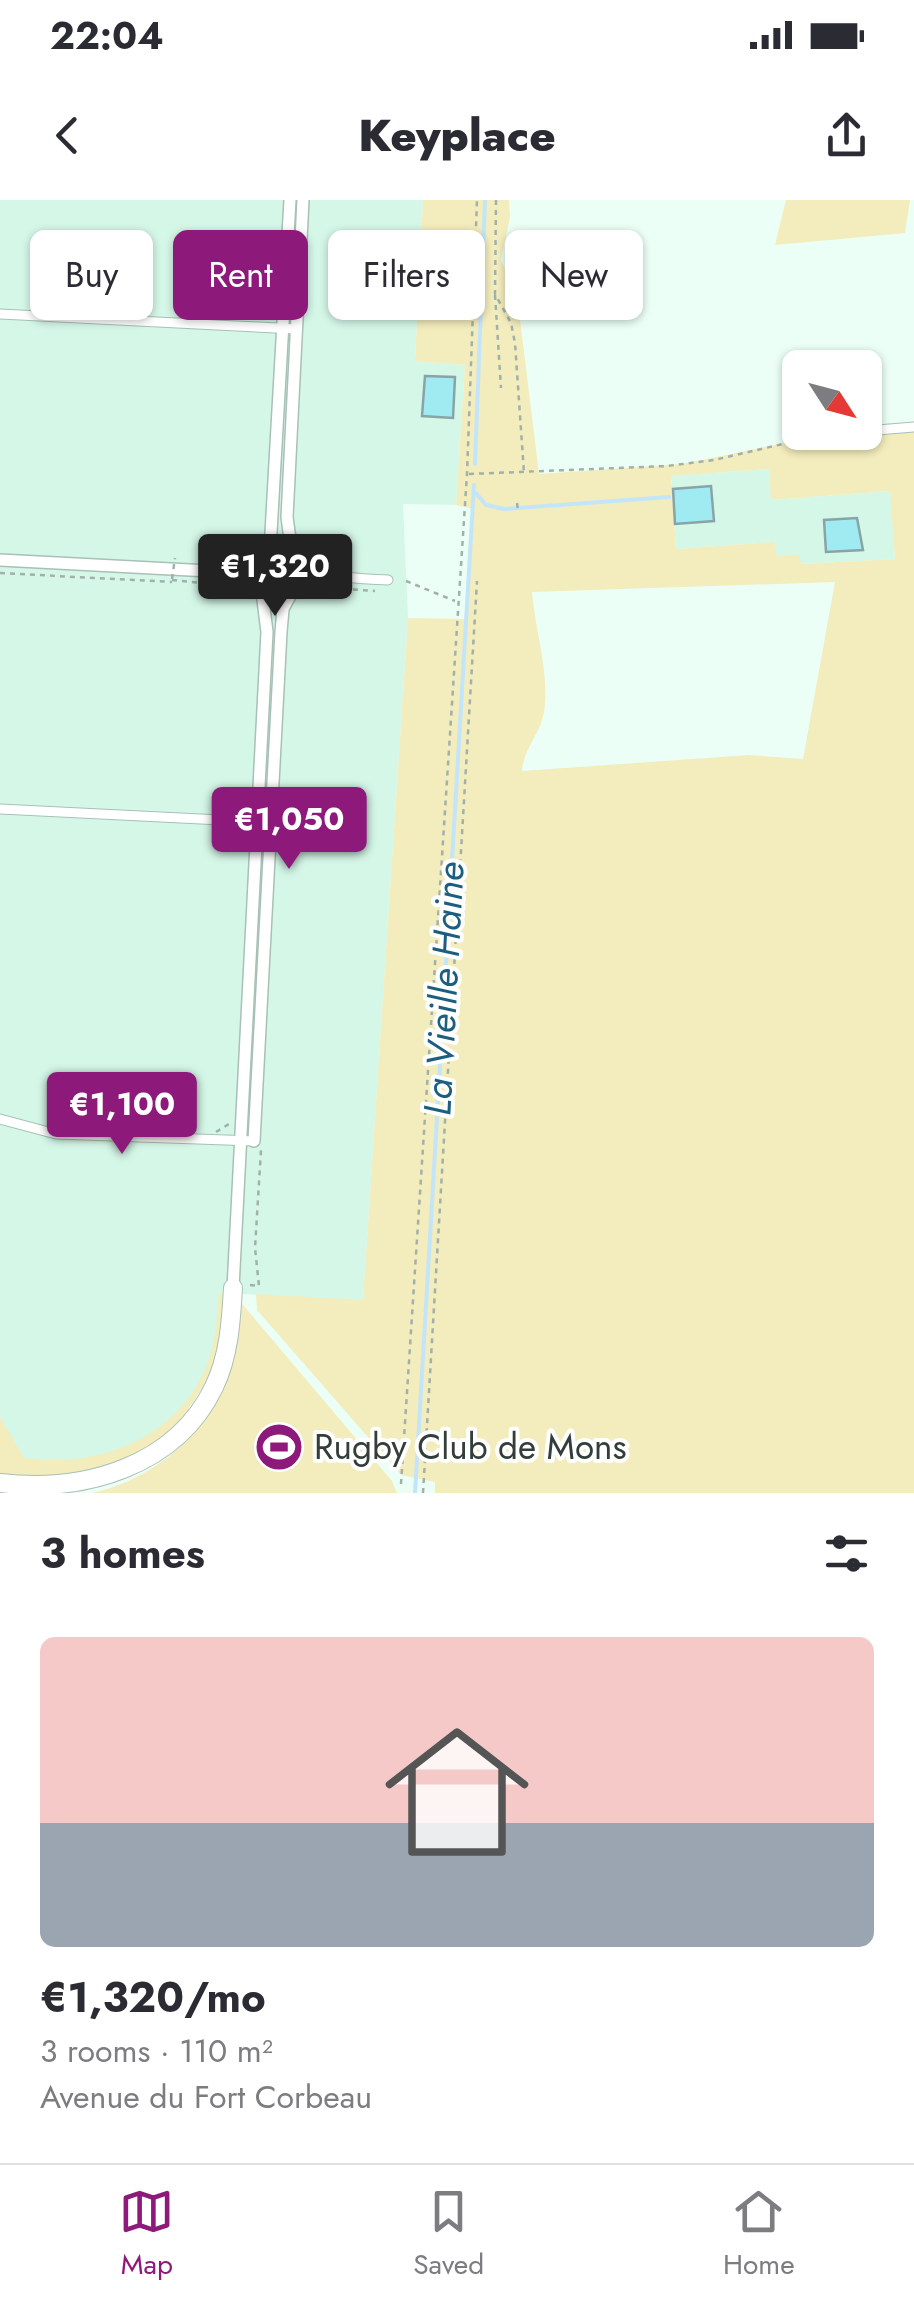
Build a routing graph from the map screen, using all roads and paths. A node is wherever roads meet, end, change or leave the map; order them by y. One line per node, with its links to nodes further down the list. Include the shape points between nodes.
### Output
1 (290, 200): 7 (street)
2 (303, 200): 7 (street)
3 (477, 200): 12 (path)
4 (496, 200): 5 (path)
5 (495, 294): 8 (path); 13 (path, via 511,323)
6 (0, 314): 7 (street)
7 (289, 328): 16 (street); 17 (street, via 287,517)
8 (501, 388)
9 (914, 427): 10 (street)
10 (882, 430)
11 (782, 443): 13 (path, via 682,464)
12 (467, 474): 13 (path); 29 (path)
13 (524, 474)
14 (517, 503): 15 (path)
15 (518, 510)
16 (270, 550): 17 (street); 19 (street)
17 (295, 556): 23 (street); 28 (street, via 302,574)
18 (174, 558): 22 (path, bridge, via 172,580)
19 (258, 559): 21 (street); 27 (street, via 253,573)
20 (0, 560): 21 (street)
21 (228, 572): 27 (street)
22 (0, 573)
23 (332, 577): 24 (street); 28 (street)
24 (388, 580)
25 (477, 580): 38 (path)
26 (406, 581): 29 (path)
27 (259, 590): 28 (street, via 276,598); 31 (street, via 267,632)
28 (294, 592): 32 (street, via 280,632)
29 (456, 602): 37 (path)
30 (0, 809): 31 (street)
31 (257, 822): 32 (street); 34 (street)
32 (271, 822): 34 (street)
33 (0, 1119): 34 (street, via 56,1134)
34 (247, 1141): 35 (street, via 246,1247)
35 (233, 1288): 36 (highway, via 229,1336 214,1387 161,1454 86,1488 46,1492)
36 (0, 1484)
37 (401, 1484)
38 (423, 1493)

